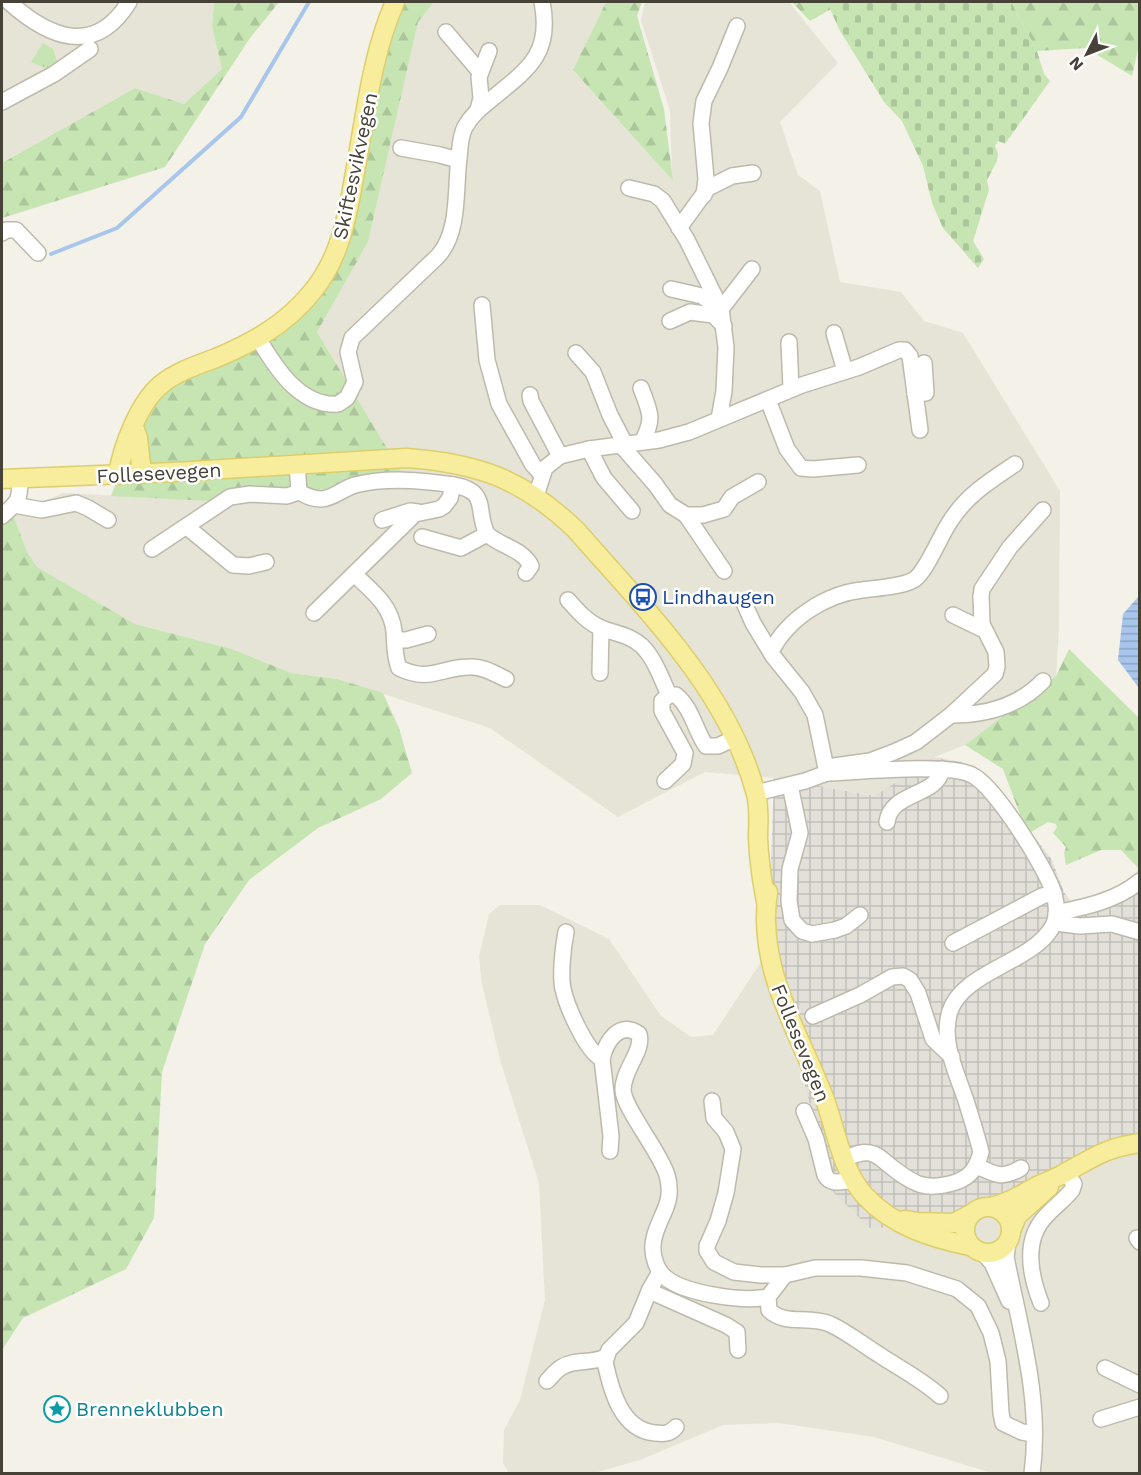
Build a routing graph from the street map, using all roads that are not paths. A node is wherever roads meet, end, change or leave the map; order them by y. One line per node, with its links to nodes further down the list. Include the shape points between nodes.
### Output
1 (9, 2): 2 (street, via 48,30 71,36 104,29)
2 (129, 2)
3 (395, 2): 27 (main road, Skiftesvikvegen, via 382,37 347,216 335,255 302,305)
4 (542, 2): 11 (street, via 544,41 537,56 515,80)
5 (738, 26): 16 (street, via 704,101)
6 (446, 32): 9 (street)
7 (90, 49): 10 (street)
8 (489, 51): 9 (street)
9 (480, 72): 11 (street, via 481,98)
10 (2, 102)
11 (477, 110): 13 (street, via 465,127)
12 (401, 148): 13 (street)
13 (458, 160): 27 (street, via 449,240 438,256 352,339 348,352 355,382 346,398 338,404 320,403 293,386 272,363)
14 (753, 173): 16 (street, via 732,176 709,187)
15 (629, 188): 17 (street, via 654,194)
16 (704, 195): 17 (street)
17 (679, 228): 23 (street)
18 (2, 233): 19 (street, via 16,230)
19 (38, 253)
20 (752, 269): 23 (street)
21 (671, 288): 23 (street, via 702,296)
22 (482, 305): 49 (street, via 487,360 499,404)
23 (722, 309): 25 (street)
24 (670, 321): 25 (street, via 690,312 713,315)
25 (724, 326): 37 (street, via 724,391)
26 (834, 333): 31 (street)
27 (258, 338): 38 (main road, Skiftesvikvegen, via 162,383 142,407)
28 (789, 342): 33 (street)
29 (576, 353): 41 (street, via 593,372)
30 (924, 363): 34 (street, via 926,393)
31 (845, 371): 33 (street); 34 (street, via 905,350 913,366)
32 (640, 388): 40 (street, via 651,417)
33 (791, 389): 36 (street)
34 (915, 394): 39 (street)
35 (530, 395): 43 (street)
36 (768, 400): 37 (street); 46 (street, via 787,449 801,468)
37 (719, 419): 40 (street, via 689,432)
38 (134, 427): 47 (main road); 48 (main road, Skiftesvikvegen, via 123,450)
39 (920, 430)
40 (642, 442): 41 (street)
41 (623, 444): 42 (street); 60 (street, via 670,505)
42 (589, 449): 43 (street); 59 (street, via 604,478)
43 (560, 456): 49 (street)
44 (297, 464): 47 (main road, Follesevegen); 54 (street); 55 (main road, Follesevegen, via 388,458 435,460 491,473)
45 (1016, 464): 80 (street, via 971,495 914,579 849,592 819,603 779,638)
46 (858, 465)
47 (142, 474): 48 (main road, Follesevegen)
48 (118, 475): 51 (main road, Follesevegen)
49 (542, 475): 55 (street)
50 (2, 479): 51 (main road, Follesevegen)
51 (20, 480): 56 (street, via 20,496)
52 (758, 482): 60 (street, via 732,497 723,509)
53 (453, 485): 54 (street, Follesevegen, via 429,481 376,482 354,486 324,499); 58 (street, via 444,506); 65 (street, Follesevegen, via 475,493 480,500)
54 (300, 492): 64 (street, Follesevegen, via 287,496 230,497)
55 (536, 496): 86 (main road, Follesevegen, via 576,530 688,663)
56 (14, 505): 61 (street); 62 (street, Follesevegen, via 42,510 76,503)
57 (1043, 510): 77 (street, via 1010,547 982,589)
58 (418, 512): 63 (street); 71 (street)
59 (632, 512)
60 (686, 515): 69 (street)
61 (2, 516)
62 (108, 520)
63 (382, 520)
64 (187, 527): 67 (street, Follesevegen); 68 (street, via 234,565)
65 (487, 534): 66 (street, via 461,548); 70 (street, via 528,560 531,566)
66 (422, 537)
67 (152, 549)
68 (266, 562)
69 (724, 571)
70 (526, 573)
71 (354, 574): 74 (street); 79 (street, via 382,600 391,615)
72 (568, 600): 76 (street, via 581,615)
73 (745, 605): 80 (street)
74 (314, 613)
75 (953, 615): 77 (street)
76 (601, 628): 81 (street); 84 (street, via 628,636 641,645)
77 (984, 630): 85 (street, via 998,658 995,674)
78 (428, 634): 79 (street)
79 (395, 640): 82 (street, via 394,656 399,668 409,673 430,676 471,666)
80 (771, 652): 88 (street, via 815,715)
81 (600, 673)
82 (506, 679)
83 (1043, 681): 85 (street, via 1017,703 976,715)
84 (669, 695): 86 (street, via 684,702 706,746 718,746); 89 (street, via 662,701 662,711 685,753 683,764)
85 (951, 715): 88 (street, via 916,742 870,761 834,766)
86 (735, 738): 91 (main road, Follesevegen)
87 (942, 769): 88 (street); 92 (street, via 933,784 900,801); 94 (street, via 972,775 990,791 1038,861)
88 (827, 773): 90 (street)
89 (665, 781)
90 (783, 787): 91 (street); 95 (street, via 800,833 790,869 792,920 802,931 812,934 846,926)
91 (756, 793): 107 (main road, Follesevegen, via 760,875 773,972 826,1103)
92 (886, 822)
93 (1140, 881): 96 (street, via 1121,894)
94 (1054, 892): 96 (street); 99 (street)
95 (860, 915)
96 (1056, 918): 98 (street, via 1080,927 1112,924); 101 (street, via 1050,932 1040,941 979,980 955,1001 948,1023)
97 (566, 932): 102 (street, via 563,988 587,1042)
98 (1140, 932)
99 (953, 943)
100 (813, 1016): 101 (street, via 892,977 903,976 918,993 933,1039)
101 (952, 1057): 108 (street, via 981,1152)
102 (602, 1059): 106 (street); 117 (street, via 614,1034 632,1030 639,1034 640,1043 625,1075 624,1094 655,1147 669,1186 668,1205 653,1248)
103 (712, 1101): 118 (street, via 714,1118 733,1149 726,1193 707,1251 714,1262 734,1272)
104 (804, 1112): 111 (street, Follesevegen, via 828,1180)
105 (1140, 1143): 110 (main road, via 1105,1151)
106 (610, 1151)
107 (843, 1159): 108 (street, via 862,1152 872,1153 914,1184 933,1188 962,1179); 111 (main road, Follesevegen)
108 (977, 1166): 109 (street, via 994,1175 1011,1174)
109 (1021, 1168)
110 (1065, 1173): 112 (main road, via 1006,1204); 115 (main road, via 1017,1216); 121 (street, via 1074,1184 1072,1190 1044,1218 1032,1239 1030,1264)
111 (854, 1180): 114 (main road, Follesevegen)
112 (991, 1207): 113 (main road); 115 (main road, via 1005,1214 1010,1222)
113 (969, 1215): 114 (main road, via 954,1223); 116 (main road, via 964,1232)
114 (891, 1218): 116 (main road, Follesevegen, via 917,1232)
115 (1010, 1237): 116 (main road, via 997,1252); 122 (street, via 1006,1257)
116 (977, 1250): 122 (street, via 992,1263)
117 (660, 1272): 119 (street); 120 (street, via 669,1281 704,1293)
118 (785, 1275): 120 (street); 132 (street, via 815,1268 861,1268 907,1273 957,1289 978,1306 991,1333 998,1361 1003,1423)
119 (650, 1289): 123 (street, via 726,1324 737,1332); 124 (street, via 636,1323)
120 (768, 1297): 128 (street, via 769,1310 776,1317 832,1325)
121 (1041, 1303)
122 (1022, 1327): 132 (street, via 1032,1382)
123 (738, 1350)
124 (605, 1357): 126 (street, via 565,1365); 131 (street, via 607,1373 627,1419 650,1433 668,1433)
125 (1105, 1368): 127 (street)
126 (548, 1381)
127 (1140, 1385)
128 (940, 1396)
129 (1140, 1407): 130 (street)
130 (1101, 1419)
131 (676, 1427)
132 (1033, 1434): 133 (street)
133 (1032, 1473)

